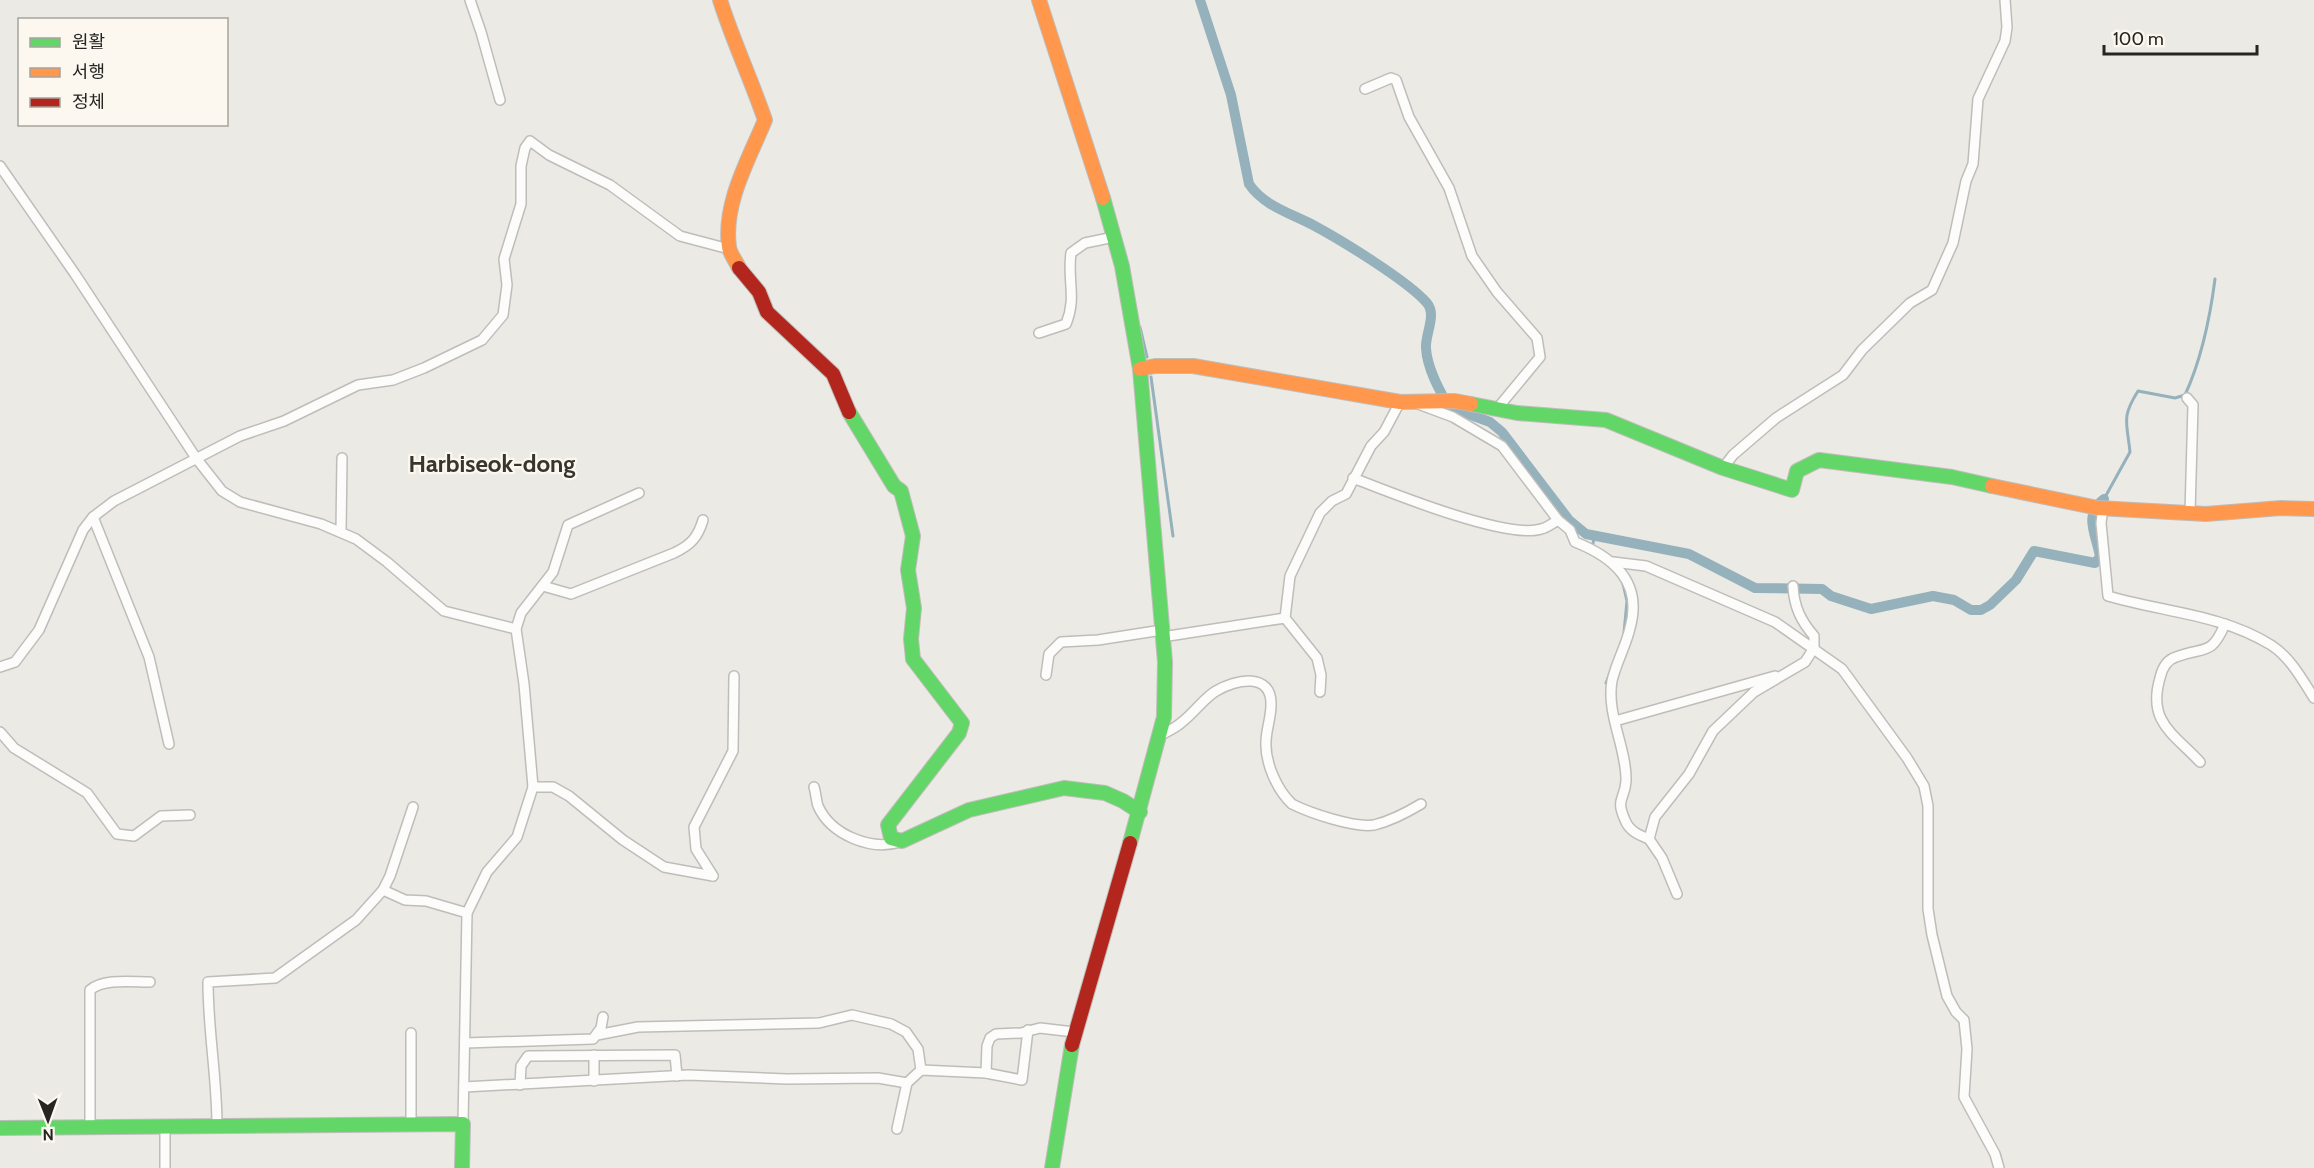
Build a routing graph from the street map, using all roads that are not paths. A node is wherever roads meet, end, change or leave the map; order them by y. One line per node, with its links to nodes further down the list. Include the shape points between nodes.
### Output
1 (470, 0): 6 (street)
2 (720, 0): 9 (street, via 765,120 733,198 728,219)
3 (1039, 0): 8 (street, via 1092,156)
4 (2005, 0): 17 (street, via 2005,41 1978,99 1973,164 1953,243 1932,290 1910,303 1862,350 1843,375 1776,418)
5 (1365, 89): 14 (street, via 1391,78 1396,80 1409,117 1449,188 1472,256 1540,345 1536,363)
6 (500, 100)
7 (0, 166): 15 (street)
8 (1114, 237): 10 (street, via 1084,243 1071,253 1073,307 1066,324); 11 (street)
9 (729, 249): 15 (street, via 680,236 610,185 549,155 530,141 521,166 521,204 504,259 507,285 503,315 482,340 393,380 358,385 319,406 240,436); 55 (street, via 743,275 759,292 767,312 833,374 847,408 894,486 901,491 911,522 908,570 914,608 914,659 962,727 888,825 891,838)
10 (1039, 333)
11 (1140, 369): 13 (street, via 1193,366); 33 (street)
12 (2187, 398): 22 (street, via 2193,405)
13 (1406, 402): 14 (street, via 1455,401); 18 (street); 25 (street, via 1453,417 1502,446)
14 (1496, 410): 17 (street, via 1606,420)
15 (196, 458): 23 (street, via 114,501); 26 (street, via 222,491 240,502)
16 (342, 458): 26 (street)
17 (1723, 468): 20 (street, via 1792,490 1797,471 1819,460 1952,477)
18 (1353, 478): 25 (street, via 1444,513 1483,523 1540,530); 30 (street, via 1346,494 1320,513 1299,553 1290,576)
19 (639, 493): 28 (street, via 568,525 559,558)
20 (2097, 507): 22 (street); 31 (street, via 2108,597)
21 (2314, 509): 22 (street)
22 (2190, 513)
23 (93, 517): 35 (street, via 83,530 39,630 15,662); 45 (street, via 149,657)
24 (703, 520): 28 (street, via 699,534 675,553 571,594)
25 (1558, 520): 27 (street, via 1570,530 1575,542)
26 (341, 531): 32 (street, via 387,562 444,611)
27 (1613, 562): 34 (street, via 1646,566 1775,622); 41 (street, via 1630,589 1632,613 1612,681)
28 (543, 586): 32 (street, via 521,613)
29 (1793, 590): 34 (street, via 1801,621 1814,636)
30 (1285, 618): 33 (street); 39 (street, via 1317,658)
31 (2225, 624): 40 (street, via 2271,645); 47 (street, via 2217,643 2173,657 2162,668 2154,697 2173,738)
32 (516, 628): 48 (street)
33 (1162, 633): 37 (street, via 1061,642 1049,654); 43 (street, via 1164,717)
34 (1814, 648): 36 (street, via 1805,662); 84 (street, via 1842,669 1924,786 1932,935 1947,996 1964,1020 1964,1097)
35 (0, 667)
36 (1786, 673): 41 (street); 54 (street, via 1754,692 1713,731 1689,774 1655,817)
37 (1046, 675)
38 (734, 676): 48 (street, via 733,751 694,827 696,849 714,876 664,867 569,796 553,787)
39 (1320, 692)
40 (2314, 698)
41 (1615, 721): 54 (street, via 1626,781 1619,803 1628,826)
42 (0, 732): 44 (street)
43 (1159, 736): 50 (street, via 1181,724 1215,691 1245,679 1257,680 1268,691 1272,703 1266,742 1268,760 1274,778 1293,804 1350,823 1371,825 1394,819); 52 (street)
44 (8, 741): 46 (street); 53 (street, via 87,793 117,834 134,836 161,816)
45 (169, 744)
46 (0, 749)
47 (2200, 762)
48 (532, 787): 58 (street, via 517,837 487,872)
49 (814, 787): 55 (street, via 818,805 836,828 877,846)
50 (1421, 804)
51 (413, 807): 56 (street)
52 (1140, 812): 55 (street, via 1105,793 1064,788 969,810); 62 (street)
53 (190, 815)
54 (1649, 839): 57 (street)
55 (902, 841)
56 (383, 890): 58 (street, via 405,900 426,901); 77 (street, via 339,934 276,978 208,982 208,1019 217,1076)
57 (1677, 894)
58 (467, 913): 65 (street)
59 (150, 982): 78 (street, via 104,983 90,990)
60 (603, 1017): 64 (street)
61 (1028, 1030): 62 (street); 68 (street, via 990,1038); 68 (street, via 1022,1080)
62 (1074, 1032): 83 (street)
63 (411, 1033): 74 (street)
64 (597, 1035): 65 (street, via 592,1039); 67 (street, via 638,1027 819,1023 852,1015 891,1024 906,1032 918,1049)
65 (465, 1043): 73 (street)
66 (594, 1055): 69 (street, via 675,1055); 70 (street); 72 (street, via 528,1056 521,1066)
67 (921, 1070): 68 (street); 71 (street)
68 (986, 1073)
69 (677, 1076): 70 (street); 71 (street, via 878,1078)
70 (594, 1081): 72 (street)
71 (907, 1083): 80 (street)
72 (520, 1084): 73 (street)
73 (464, 1087): 75 (street)
74 (411, 1124): 75 (street); 77 (street)
75 (463, 1124): 82 (street)
76 (165, 1126): 77 (street); 78 (street); 81 (street)
77 (217, 1126)
78 (90, 1127): 79 (street)
79 (0, 1128)
80 (897, 1129)
81 (165, 1168)
82 (462, 1168)
83 (1052, 1168)
84 (1999, 1168)

